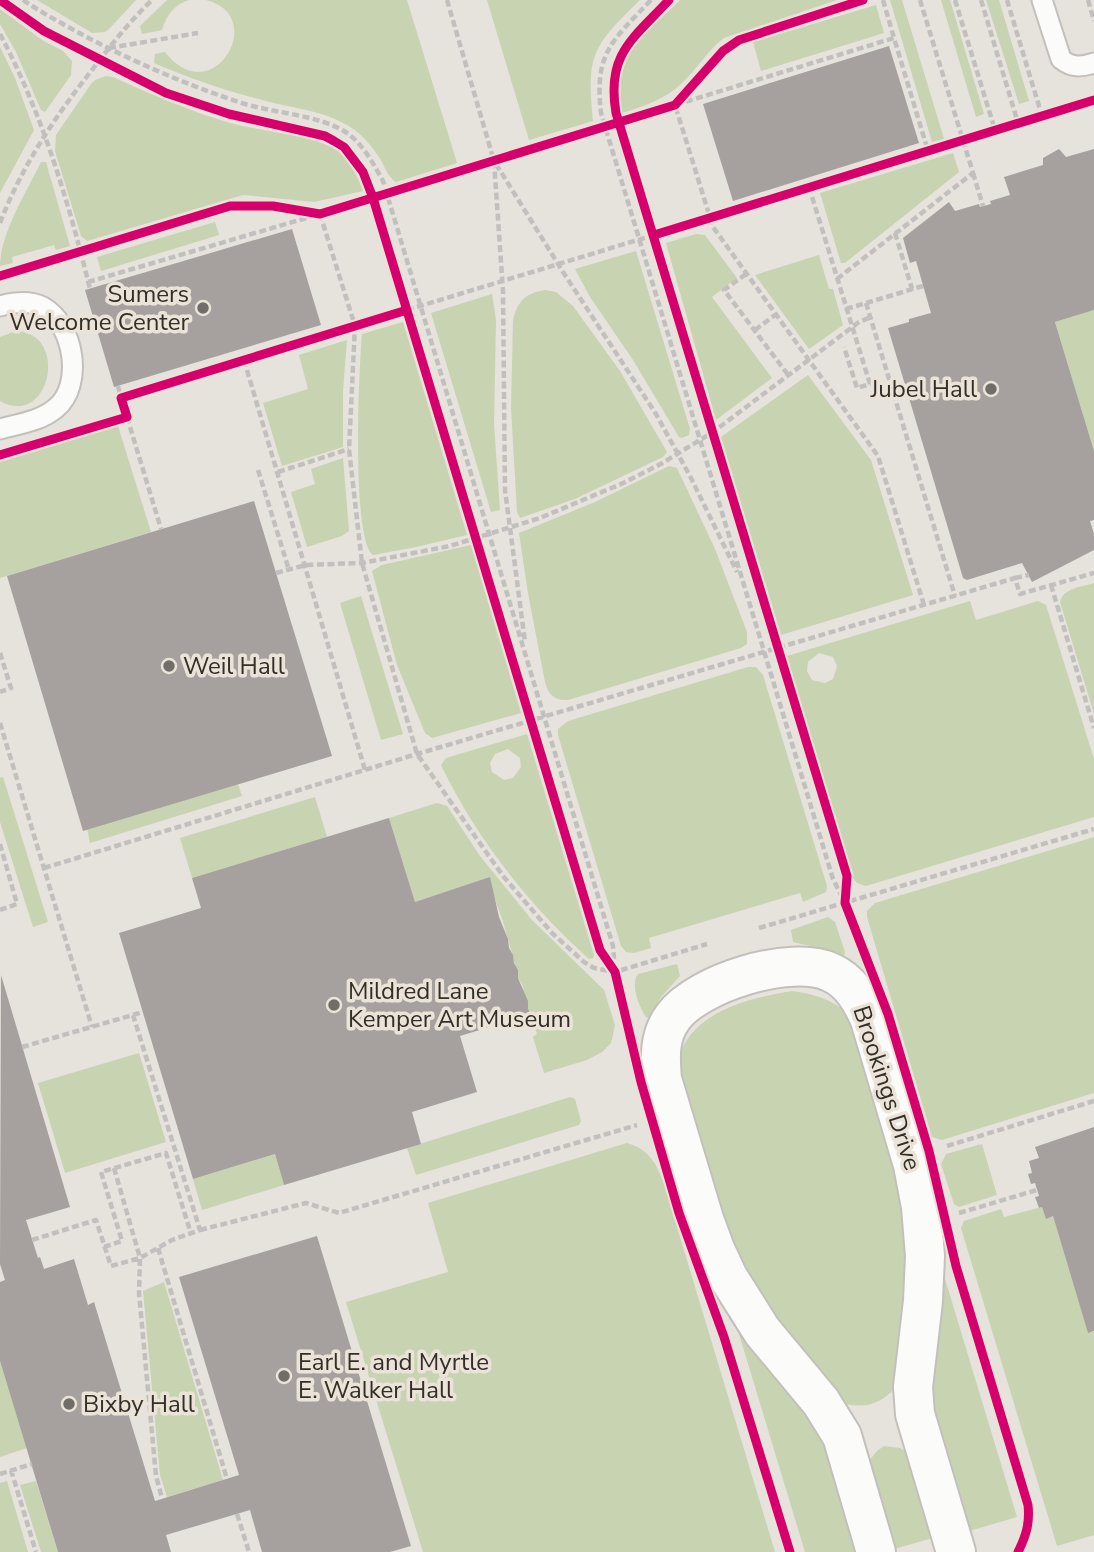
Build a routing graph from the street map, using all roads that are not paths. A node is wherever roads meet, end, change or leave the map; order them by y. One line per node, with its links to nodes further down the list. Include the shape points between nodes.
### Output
1 (1042, 0): 2 (lane, via 1061,59 1076,66)
2 (1094, 62)
3 (0, 306): 4 (lane, via 27,302 57,320 72,361 72,383 55,409)
4 (0, 429)
5 (876, 1552): 6 (street, Brookings Drive, via 842,1436 821,1402 762,1331 715,1249 662,1079 663,1036 683,1006 716,986 786,966 810,965 832,972 860,999 913,1165 925,1256 913,1387 915,1413)
6 (956, 1552)

